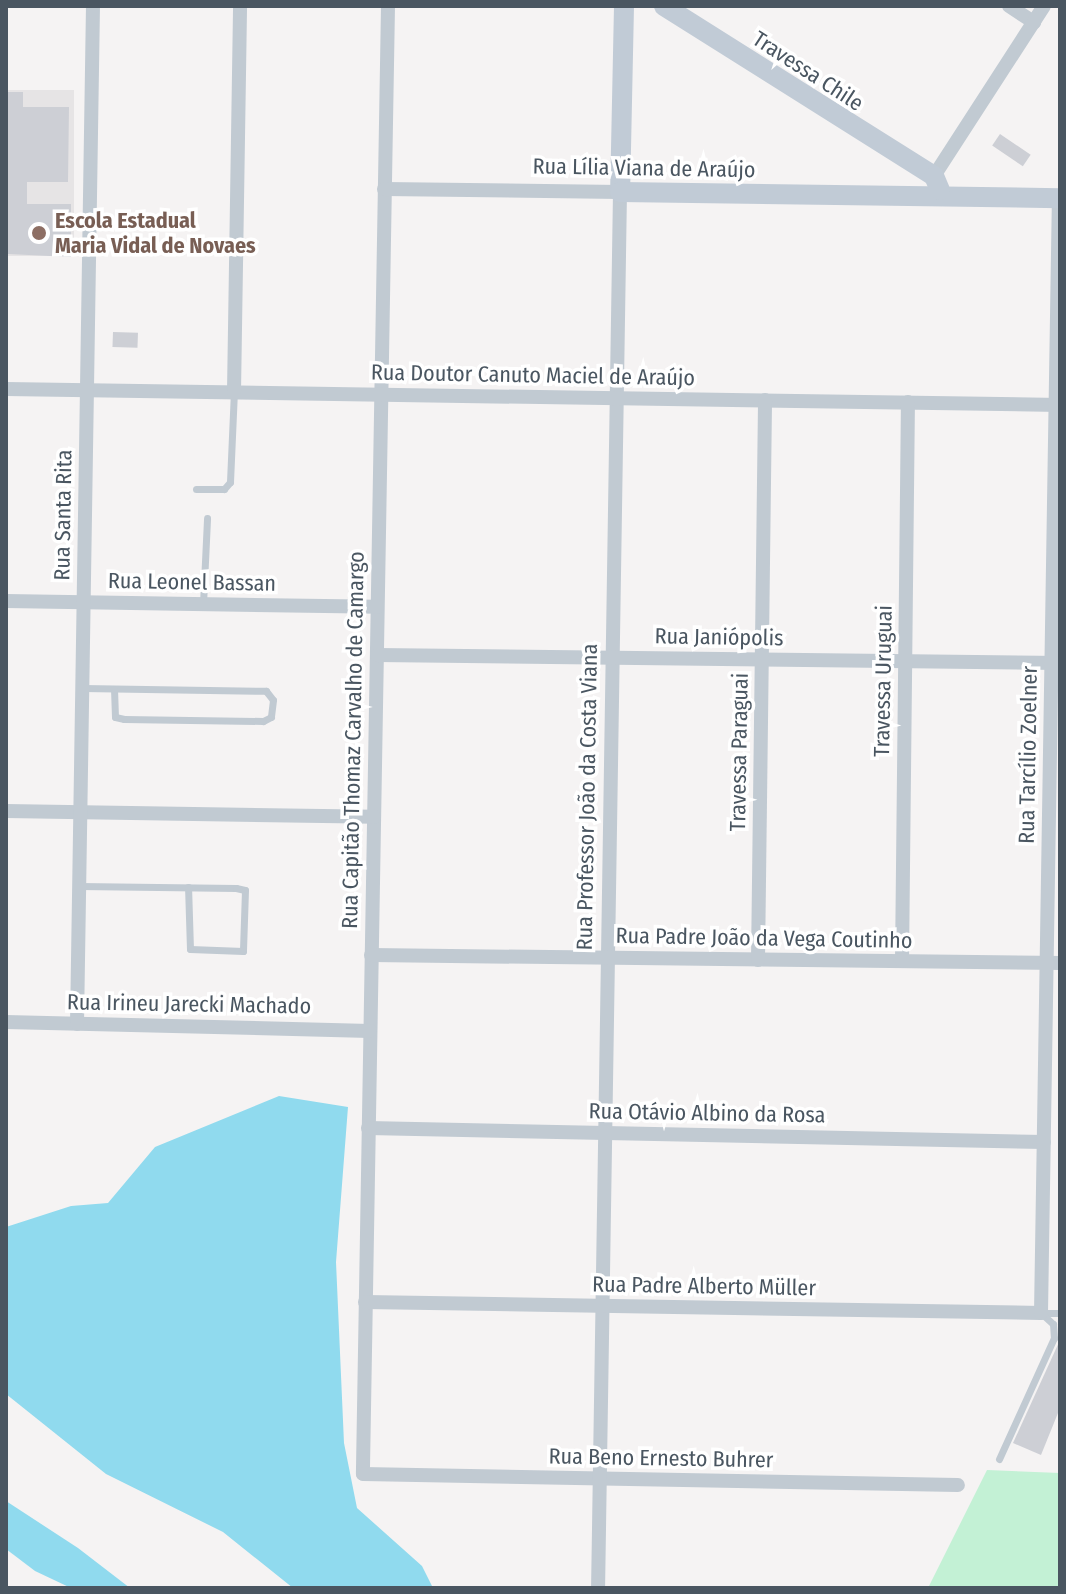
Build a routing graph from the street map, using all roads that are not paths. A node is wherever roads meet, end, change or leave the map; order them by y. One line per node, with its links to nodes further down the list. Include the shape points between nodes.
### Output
1 (93, 6): 14 (street, Rua Santa Rita)
2 (240, 6): 15 (street)
3 (388, 6): 9 (street, Rua Capitão Thomaz Carvalho de Camargo)
4 (624, 6): 11 (street, Rua Professor João da Costa Viana)
5 (664, 6): 10 (street, Travessa Chile)
6 (1009, 6): 8 (street)
7 (1044, 6): 8 (street)
8 (1034, 22): 10 (street)
9 (384, 189): 11 (street, Rua Lília Viana de Araújo); 16 (street, Rua Capitão Thomaz Carvalho de Camargo)
10 (926, 189): 11 (street, Rua Lília Viana de Araújo); 12 (street, Rua Lília Viana de Araújo, via 961,196)
11 (620, 192): 17 (street, Rua Professor João da Costa Viana)
12 (1060, 198): 20 (street, Rua Tarcílio Zoelner)
13 (6, 389): 14 (street, Rua Doutor Canuto Maciel de Araújo)
14 (87, 390): 15 (street, Rua Doutor Canuto Maciel de Araújo); 24 (street, Rua Santa Rita)
15 (234, 392): 16 (street, Rua Doutor Canuto Maciel de Araújo); 21 (lane, via 230,482 224,489)
16 (381, 395): 17 (street, Rua Doutor Canuto Maciel de Araújo); 26 (street, Rua Capitão Thomaz Carvalho de Camargo)
17 (617, 398): 18 (street, Rua Doutor Canuto Maciel de Araújo); 28 (street, Rua Professor João da Costa Viana)
18 (765, 400): 19 (street, Rua Doutor Canuto Maciel de Araújo); 29 (street, Travessa Paraguai)
19 (908, 402): 20 (street, Rua Doutor Canuto Maciel de Araújo); 30 (street, Travessa Uruguai)
20 (1058, 405): 31 (street, Rua Tarcílio Zoelner)
21 (196, 489)
22 (207, 518): 25 (lane)
23 (6, 601): 24 (street, Rua Leonel Bassan)
24 (84, 603): 25 (street, Rua Leonel Bassan); 32 (street, Rua Santa Rita)
25 (203, 604): 26 (street, Rua Leonel Bassan)
26 (377, 607): 27 (street, Rua Capitão Thomaz Carvalho de Camargo)
27 (377, 655): 28 (street, Rua Janiópolis); 36 (street, Rua Capitão Thomaz Carvalho de Camargo)
28 (613, 658): 29 (street, Rua Janiópolis); 40 (street, Rua Professor João da Costa Viana)
29 (762, 659): 30 (street, Rua Janiópolis); 41 (street, Travessa Paraguai)
30 (905, 661): 31 (street, Rua Janiópolis); 42 (street, Travessa Uruguai)
31 (1056, 663): 43 (street, Rua Tarcílio Zoelner)
32 (82, 688): 33 (lane); 35 (street, Rua Santa Rita)
33 (114, 689): 33 (lane, via 117,718 271,717 273,700 266,691)
34 (6, 811): 35 (street)
35 (80, 812): 36 (street); 37 (street, Rua Santa Rita)
36 (374, 817): 39 (street, Rua Capitão Thomaz Carvalho de Camargo)
37 (79, 886): 38 (lane); 45 (street, Rua Santa Rita)
38 (188, 887): 38 (lane, via 245,890 243,951 190,949)
39 (371, 955): 40 (street, Rua Padre João da Vega Coutinho); 46 (street, Rua Capitão Thomaz Carvalho de Camargo)
40 (608, 958): 41 (street, Rua Padre João da Vega Coutinho); 48 (street, Rua Professor João da Costa Viana)
41 (758, 960): 42 (street, Rua Padre João da Vega Coutinho)
42 (902, 961): 43 (street, Rua Padre João da Vega Coutinho)
43 (1053, 963): 49 (street, Rua Tarcílio Zoelner)
44 (6, 1022): 45 (street, Rua Irineu Jarecki Machado)
45 (77, 1024): 46 (street, Rua Irineu Jarecki Machado)
46 (370, 1031): 47 (street, Rua Capitão Thomaz Carvalho de Camargo)
47 (368, 1128): 48 (street, Rua Otávio Albino da Rosa); 50 (street, Rua Capitão Thomaz Carvalho de Camargo)
48 (606, 1133): 49 (street, Rua Otávio Albino da Rosa); 51 (street, Rua Professor João da Costa Viana)
49 (1044, 1142): 52 (street, Rua Tarcílio Zoelner)
50 (365, 1302): 51 (street, Rua Padre Alberto Müller); 55 (street, Rua Capitão Thomaz Carvalho de Camargo)
51 (603, 1306): 52 (street, Rua Padre Alberto Müller); 56 (street, Rua Professor João da Costa Viana)
52 (1041, 1313): 53 (lane); 54 (lane, via 1053,1324 1054,1338)
53 (1060, 1313)
54 (999, 1459)
55 (363, 1474): 56 (street, Rua Beno Ernesto Buhrer)
56 (600, 1479): 57 (street, Rua Beno Ernesto Buhrer); 58 (street, Rua Professor João da Costa Viana)
57 (958, 1485)
58 (598, 1588)

